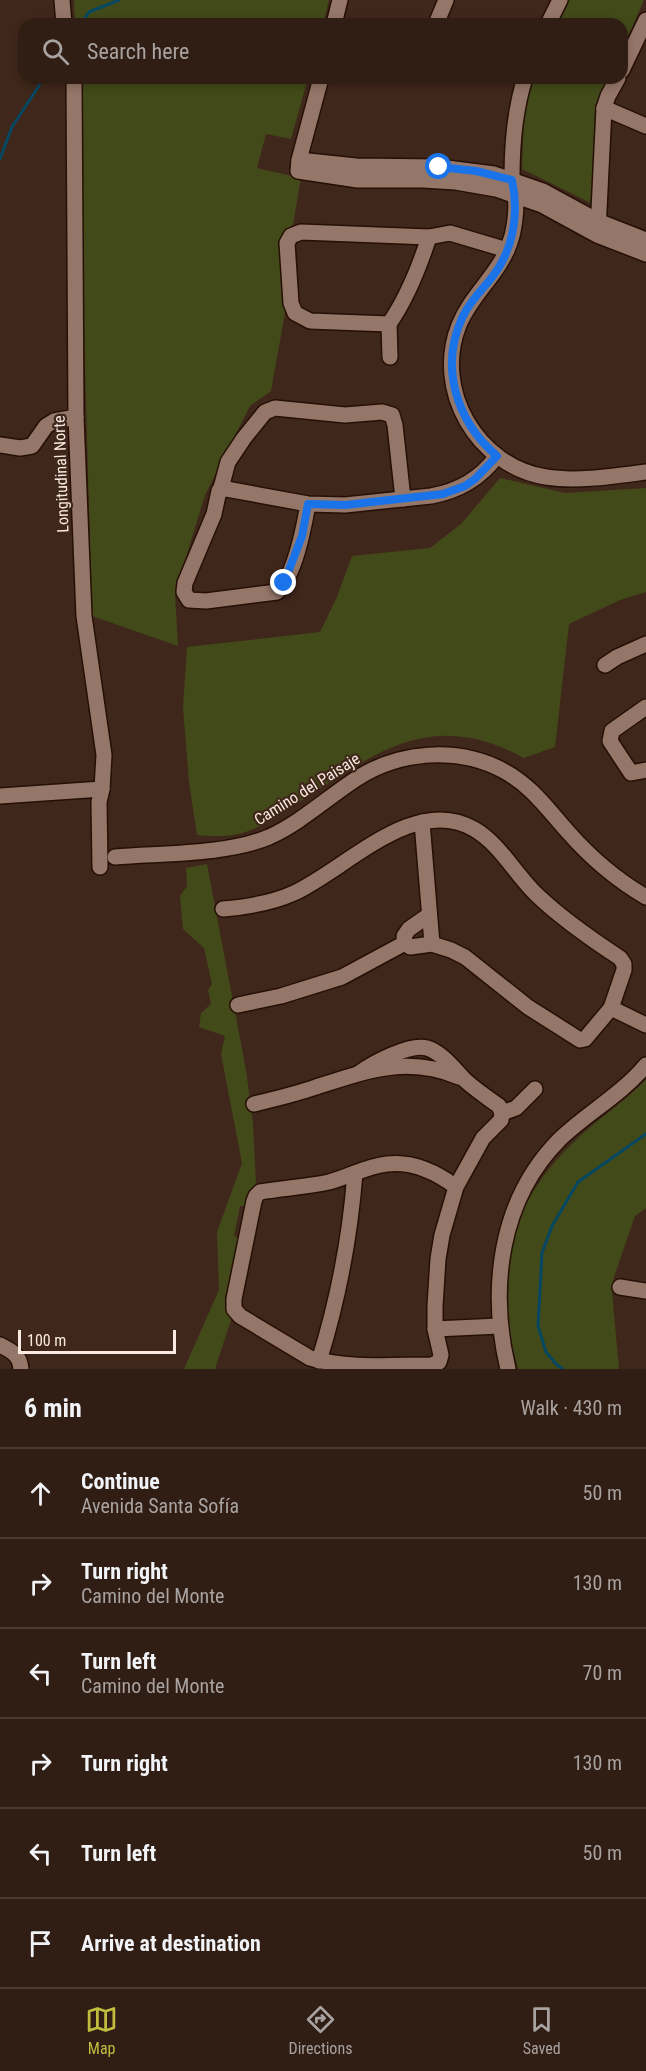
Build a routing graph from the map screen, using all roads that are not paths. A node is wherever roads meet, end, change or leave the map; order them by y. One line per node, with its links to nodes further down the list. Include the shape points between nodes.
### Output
1 (62, 0): 5 (street)
2 (340, 0): 6 (street)
3 (446, 0): 7 (street)
4 (560, 0): 8 (street)
5 (64, 18)
6 (336, 18)
7 (438, 18)
8 (551, 18)
9 (646, 20): 10 (street)
10 (628, 58)
11 (74, 84): 25 (street, Longitudinal Norte)
12 (319, 84): 17 (street, via 299,165 358,180)
13 (523, 84): 17 (street, via 515,124)
14 (615, 84): 15 (street)
15 (604, 108): 16 (street); 18 (street)
16 (646, 126)
17 (514, 187): 18 (street, via 542,205); 21 (street, via 515,222)
18 (598, 229): 20 (street); 22 (street)
19 (429, 237): 21 (street, via 450,233); 23 (street, via 417,273); 23 (street, via 301,232 288,239 291,303 295,313 310,321)
20 (646, 240)
21 (507, 250): 27 (street, via 464,315 455,339 452,365 455,392 464,416 478,438)
22 (646, 254)
23 (389, 324): 24 (street)
24 (390, 357)
25 (76, 417): 26 (street, via 46,426 32,446); 36 (street, Longitudinal Norte, via 84,616 103,746)
26 (0, 445)
27 (497, 456): 28 (street, via 532,474 559,478); 30 (street, via 475,479 454,491)
28 (646, 472)
29 (221, 488): 30 (street, via 228,462 265,412 275,408 345,415 382,412 392,415 395,424); 31 (street); 31 (street, via 185,583 184,592 192,601 277,592 286,580 302,536)
30 (402, 499): 31 (street)
31 (308, 504)
32 (646, 644): 33 (street)
33 (605, 665)
34 (646, 707): 35 (street, via 612,730 610,741 631,773)
35 (646, 770)
36 (102, 789): 37 (street); 40 (street, Longitudinal Norte)
37 (0, 796)
38 (422, 822): 42 (street, via 390,834 294,893 268,902); 43 (street); 47 (street, via 456,822 482,834 536,893 584,934 620,958 624,970)
39 (115, 857): 41 (street, Camino del Paisaje, via 221,849 256,841 281,831 372,770 409,758 451,755 491,765 521,782 588,853)
40 (100, 867)
41 (646, 897)
42 (223, 909)
43 (429, 915): 44 (street, via 409,929); 45 (street)
44 (405, 943): 45 (street, via 410,947); 46 (street, via 342,977)
45 (432, 944): 47 (street, via 465,957 528,1007 580,1040)
46 (238, 1005)
47 (611, 1008): 48 (street)
48 (646, 1025)
49 (646, 1065): 57 (street, via 629,1084 559,1140 529,1181 502,1253 498,1291)
50 (535, 1089): 52 (street, via 516,1108)
51 (254, 1104): 52 (street, via 359,1073 386,1058 419,1047 432,1051 456,1070 499,1106)
52 (502, 1113): 54 (street, via 501,1120 483,1137)
53 (355, 1173): 54 (street, via 385,1164 406,1164 436,1173); 60 (street, via 343,1272); 60 (street, via 256,1196 234,1299 234,1309 240,1317)
54 (456, 1186): 58 (street, via 438,1259)
55 (620, 1287): 56 (street)
56 (646, 1291)
57 (500, 1331): 58 (street); 62 (street)
58 (436, 1333): 60 (street, via 441,1355 439,1362 432,1365 345,1365)
59 (0, 1345): 61 (street, via 14,1352)
60 (319, 1361)
61 (21, 1369)
62 (508, 1369)

